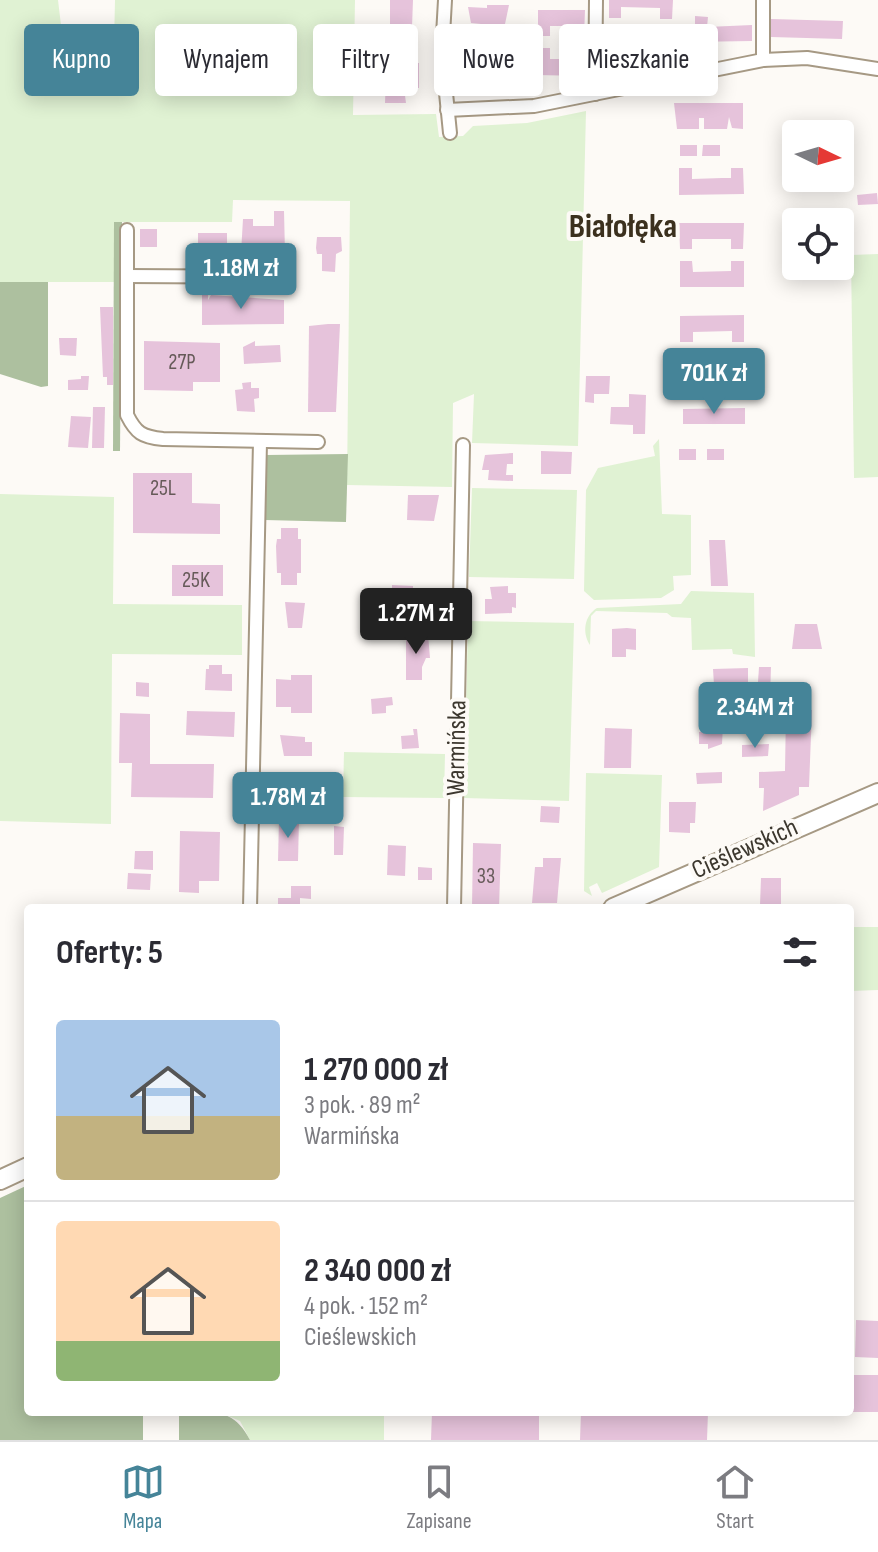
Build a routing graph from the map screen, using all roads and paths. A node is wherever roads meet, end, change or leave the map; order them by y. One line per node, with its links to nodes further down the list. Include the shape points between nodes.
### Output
1 (445, 0): 9 (street)
2 (596, 0): 4 (street)
3 (763, 0): 5 (street)
4 (596, 24)
5 (763, 60): 6 (street); 7 (street, via 807,58)
6 (718, 69)
7 (878, 69)
8 (585, 96): 9 (street, via 534,106)
9 (447, 110): 10 (street)
10 (450, 133)
11 (127, 230): 12 (street)
12 (127, 276): 13 (street); 14 (street, via 127,415 134,429 142,437)
13 (282, 277)
14 (260, 442): 15 (street); 18 (street)
15 (318, 442)
16 (463, 445): 19 (street, Warmińska)
17 (878, 793): 20 (street, Cieślewskich)
18 (250, 904)
19 (454, 904)
20 (622, 904)
21 (24, 1169): 22 (street)
22 (0, 1180)

